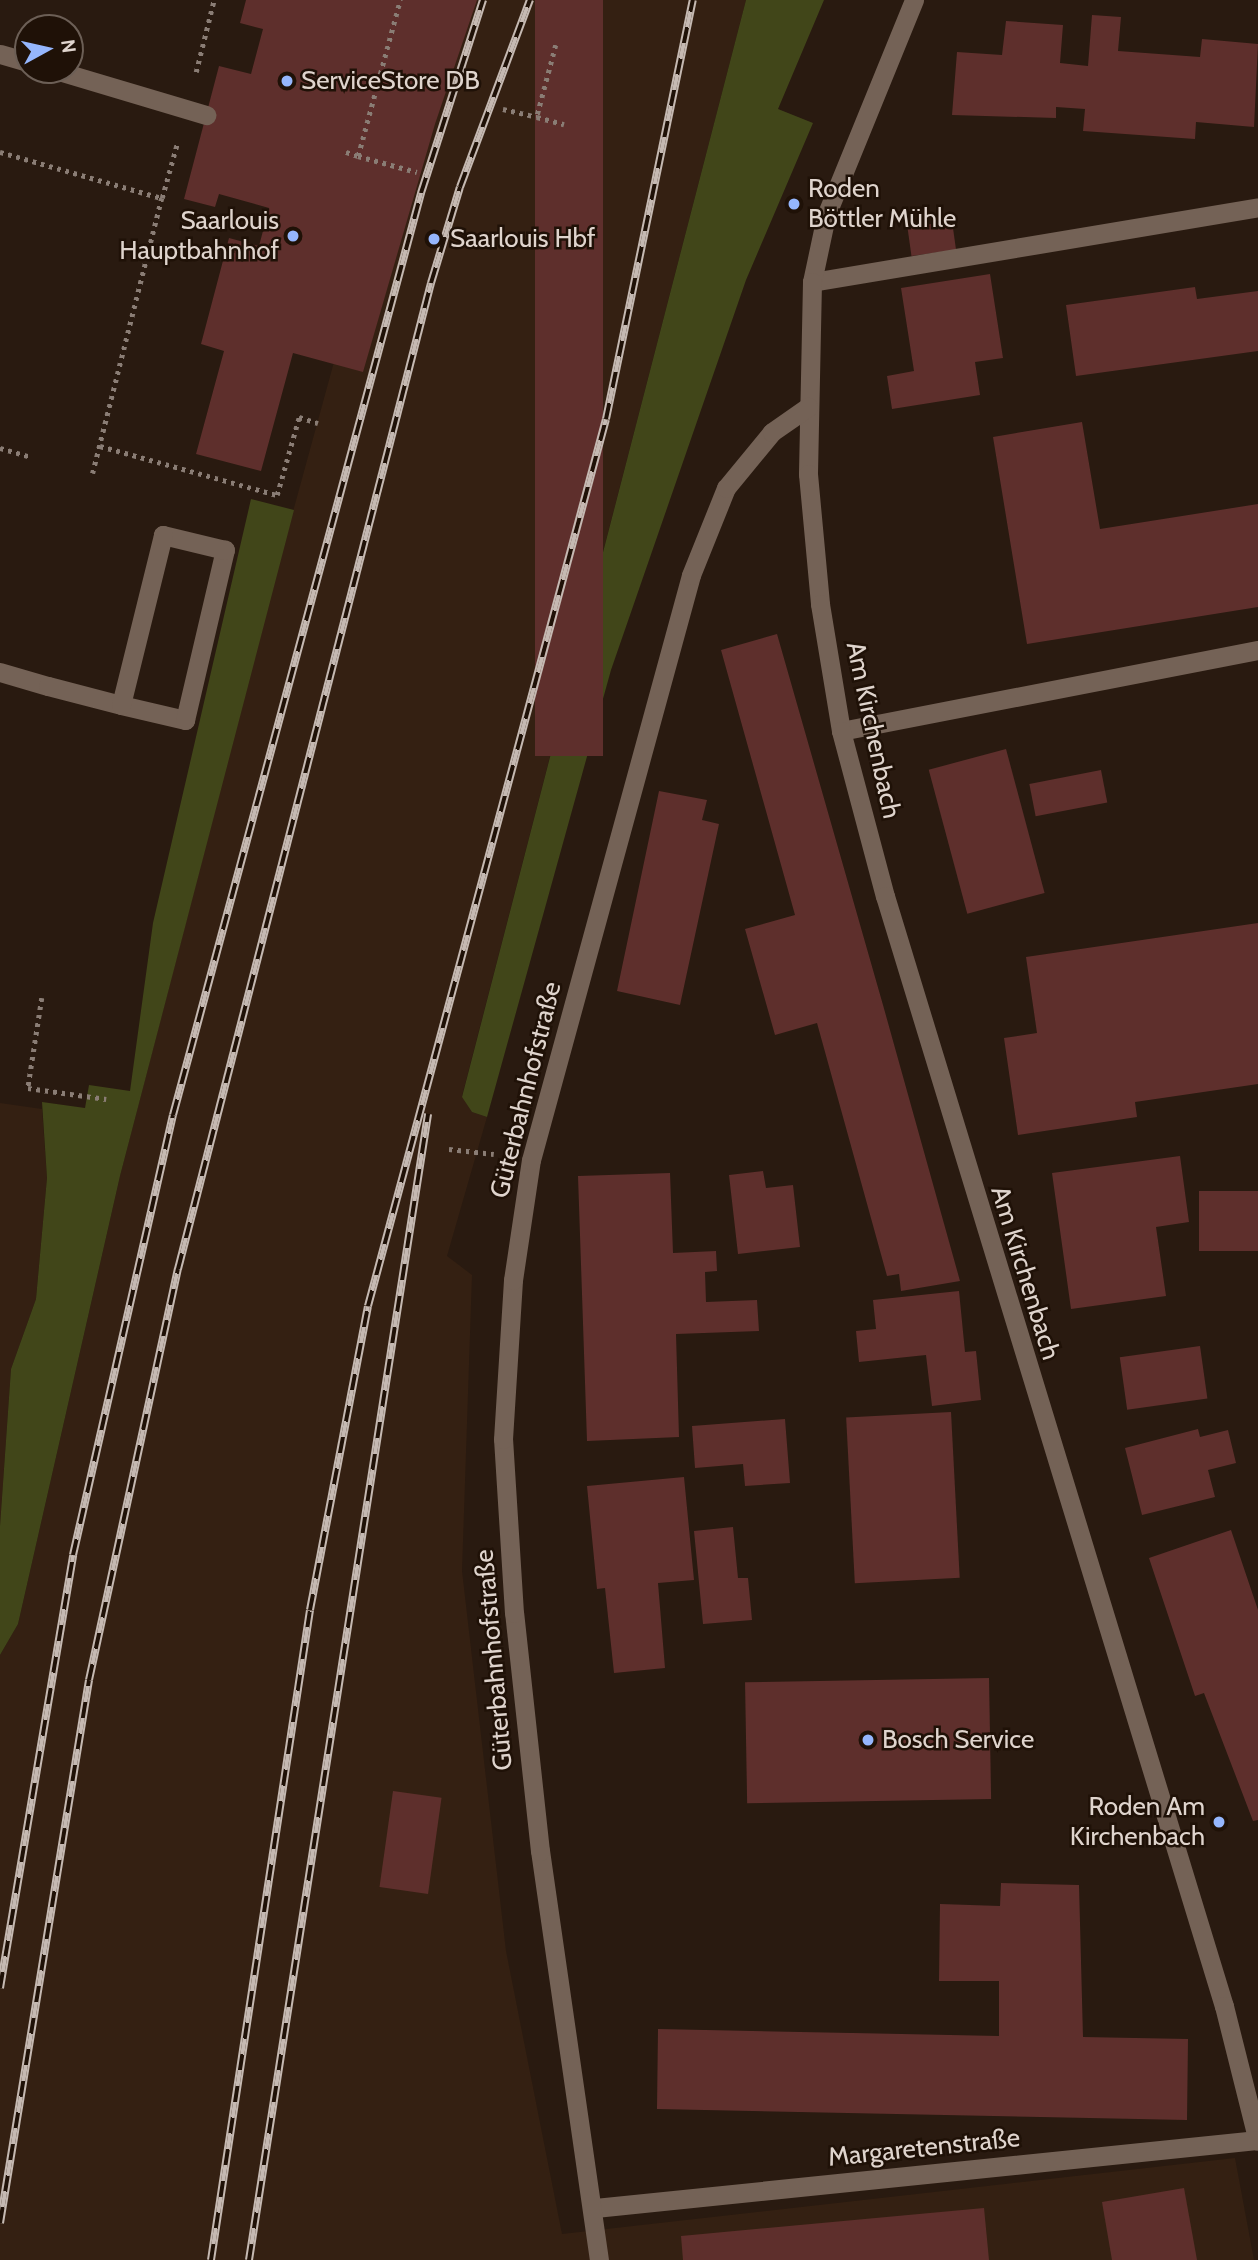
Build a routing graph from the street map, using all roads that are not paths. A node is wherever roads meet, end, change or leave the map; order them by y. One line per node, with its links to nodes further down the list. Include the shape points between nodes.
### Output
1 (914, 0): 5 (street, via 826,216)
2 (84, 79): 3 (street)
3 (206, 115)
4 (1258, 207): 5 (street)
5 (812, 282): 6 (street)
6 (808, 407): 10 (street, Am Kirchenbach, via 820,604); 12 (street, Güterbahnhofstraße, via 772,432 726,488 691,575 531,1160 513,1280 503,1439 514,1614 540,1850)
7 (1258, 650): 10 (street)
8 (0, 672): 9 (street)
9 (121, 705): 9 (street, via 185,720 225,550 163,534)
10 (841, 731): 11 (street, Am Kirchenbach, via 998,1275 1224,2006)
11 (1258, 2140): 12 (street, Margaretenstraße)
12 (594, 2208): 13 (street, Güterbahnhofstraße)
13 (599, 2260)

